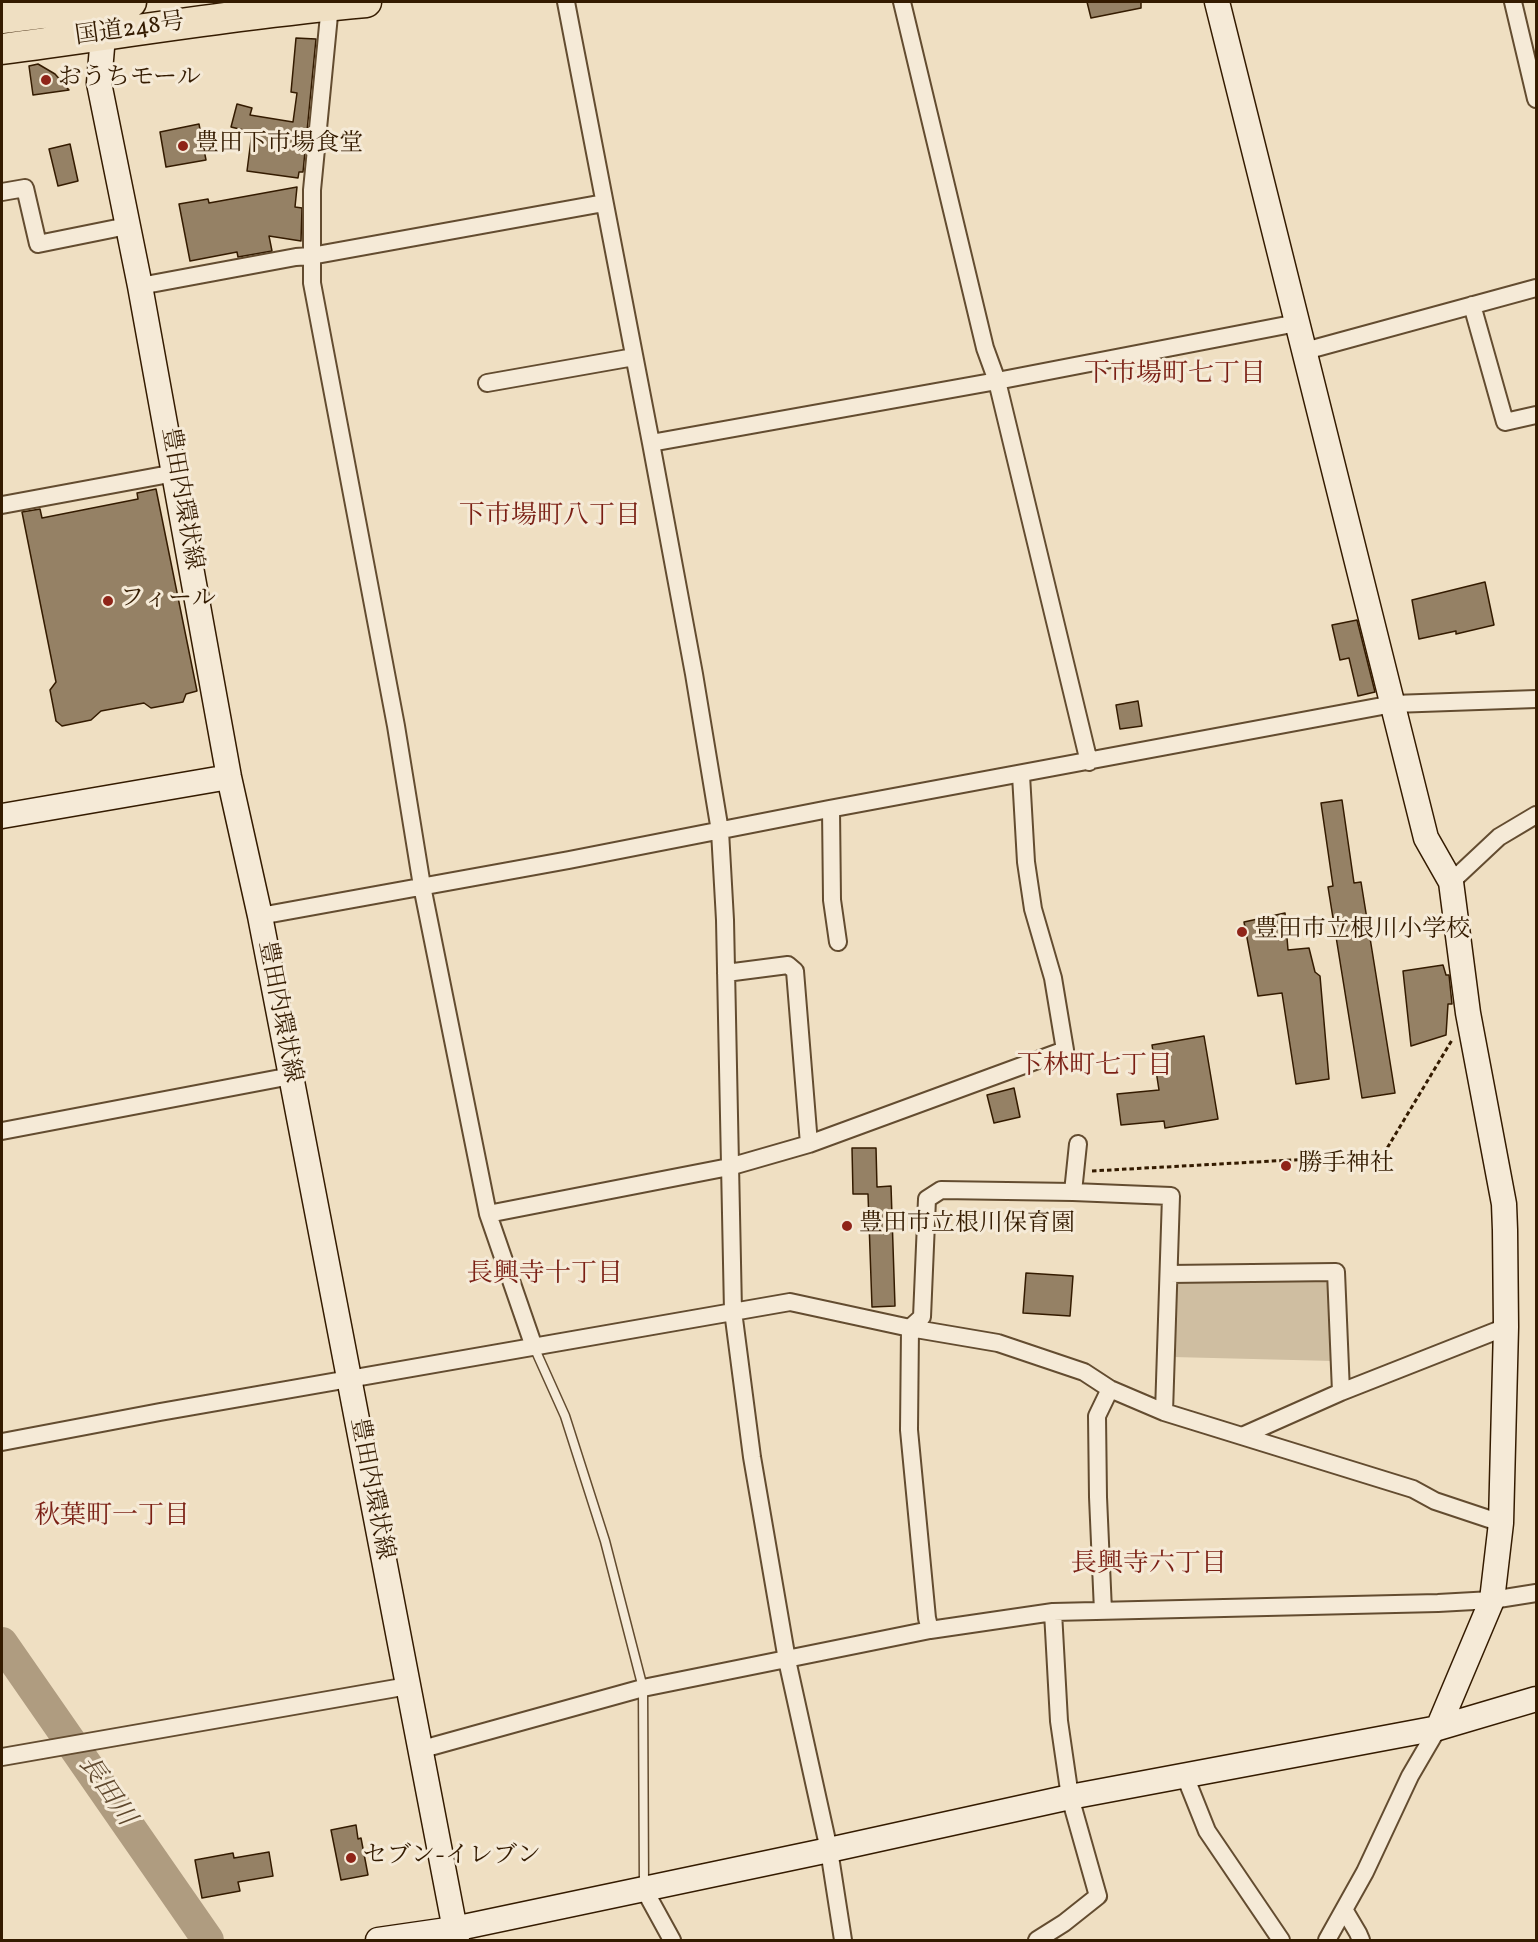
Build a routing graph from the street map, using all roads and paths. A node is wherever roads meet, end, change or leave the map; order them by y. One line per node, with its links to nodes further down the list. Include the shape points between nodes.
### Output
1 (131, 2): 7 (highway, 国道248号)
2 (366, 2): 8 (highway, 国道248号)
3 (566, 2): 17 (street)
4 (902, 2): 26 (street, via 985,348)
5 (1217, 2): 23 (street)
6 (1513, 2): 13 (street)
7 (84, 4): 9 (highway, 国道248号); 10 (street, 豊田内環状線); 11 (street, 豊田内環状線)
8 (330, 5): 10 (highway, 国道248号); 19 (street, via 312,190)
9 (2, 18)
10 (104, 36): 11 (highway, 国道248号); 14 (street, 豊田内環状線)
11 (74, 40): 12 (highway, 国道248号); 14 (street, 豊田内環状線)
12 (2, 49)
13 (1534, 76): 15 (street)
14 (99, 83): 18 (street, 豊田内環状線)
15 (1536, 99)
16 (2, 192): 18 (street, via 25,188 38,244)
17 (604, 203): 19 (street); 25 (street)
18 (127, 226): 20 (street, 豊田内環状線)
19 (311, 256): 20 (street); 42 (street, via 312,283 396,726)
20 (140, 286): 30 (street, 豊田内環状線)
21 (1536, 288): 22 (street)
22 (1472, 305): 24 (street); 28 (street, via 1505,422)
23 (1297, 323): 24 (street); 26 (street)
24 (1305, 351): 33 (street)
25 (634, 357): 27 (street); 29 (street)
26 (997, 381): 29 (street); 34 (street)
27 (487, 383)
28 (1536, 415)
29 (651, 443): 40 (street)
30 (175, 473): 31 (street); 36 (street, 豊田内環状線)
31 (2, 505)
32 (1536, 699): 33 (street)
33 (1394, 704): 34 (street); 41 (street, via 1426,838)
34 (1089, 762): 35 (street)
35 (1021, 775): 37 (street); 49 (street, via 1033,909 1053,978 1065,1050)
36 (230, 777): 39 (street); 43 (street, 豊田内環状線)
37 (831, 808): 40 (street); 44 (street, via 832,900)
38 (1536, 815): 41 (street, via 1499,837)
39 (2, 816)
40 (720, 831): 42 (street); 45 (street)
41 (1451, 882): 46 (street)
42 (422, 886): 43 (street); 54 (street)
43 (260, 916): 47 (street, 豊田内環状線)
44 (838, 942)
45 (726, 974): 49 (street, via 788,965 795,971); 51 (street)
46 (1468, 1013): 52 (path, via 1383,1155); 57 (street, via 1504,1204)
47 (291, 1076): 48 (street); 60 (street, 豊田内環状線)
48 (2, 1131)
49 (809, 1144): 51 (street)
50 (1078, 1144): 52 (street)
51 (729, 1167): 54 (street); 56 (street)
52 (1076, 1172): 53 (street)
53 (1073, 1192): 55 (street, via 1171,1196); 58 (street, via 941,1190 927,1199 922,1317)
54 (488, 1214): 59 (street)
55 (1169, 1274): 62 (street, via 1336,1272); 63 (street)
56 (733, 1311): 58 (street, via 790,1302); 59 (street); 72 (street, via 752,1457)
57 (1506, 1327): 62 (street); 66 (street)
58 (910, 1328): 61 (street, via 998,1343 1083,1372); 71 (street, via 909,1430)
59 (534, 1347): 60 (street); 74 (lane, via 565,1416 605,1541)
60 (349, 1380): 65 (street); 73 (street, 豊田内環状線)
61 (1110, 1389): 63 (street); 69 (street, via 1097,1416)
62 (1341, 1392): 64 (street)
63 (1164, 1412): 64 (street)
64 (1242, 1436): 66 (street, via 1413,1489 1435,1501)
65 (2, 1442)
66 (1501, 1523): 68 (street)
67 (1536, 1593): 68 (street)
68 (1492, 1599): 69 (street); 76 (street)
69 (1103, 1611): 70 (street)
70 (1053, 1612): 71 (street); 80 (street, via 1059,1721)
71 (930, 1630): 72 (street)
72 (786, 1660): 74 (street); 81 (street)
73 (408, 1686): 77 (street, 豊田内環状線); 78 (street)
74 (643, 1688): 77 (street); 82 (lane)
75 (1536, 1699): 76 (street)
76 (1438, 1728): 79 (street); 83 (street, via 1410,1776)
77 (419, 1750): 84 (street, 豊田内環状線)
78 (2, 1757)
79 (1185, 1776): 80 (street); 89 (street, via 1207,1831)
80 (1070, 1797): 81 (street); 88 (street, via 1098,1896)
81 (830, 1850): 82 (street); 87 (street)
82 (644, 1889): 84 (street); 86 (street)
83 (1345, 1911): 90 (street); 91 (street)
84 (456, 1935): 85 (street)
85 (378, 1941)
86 (672, 1941)
87 (843, 1941)
88 (1037, 1941)
89 (1281, 1941)
90 (1327, 1941)
91 (1360, 1941)

